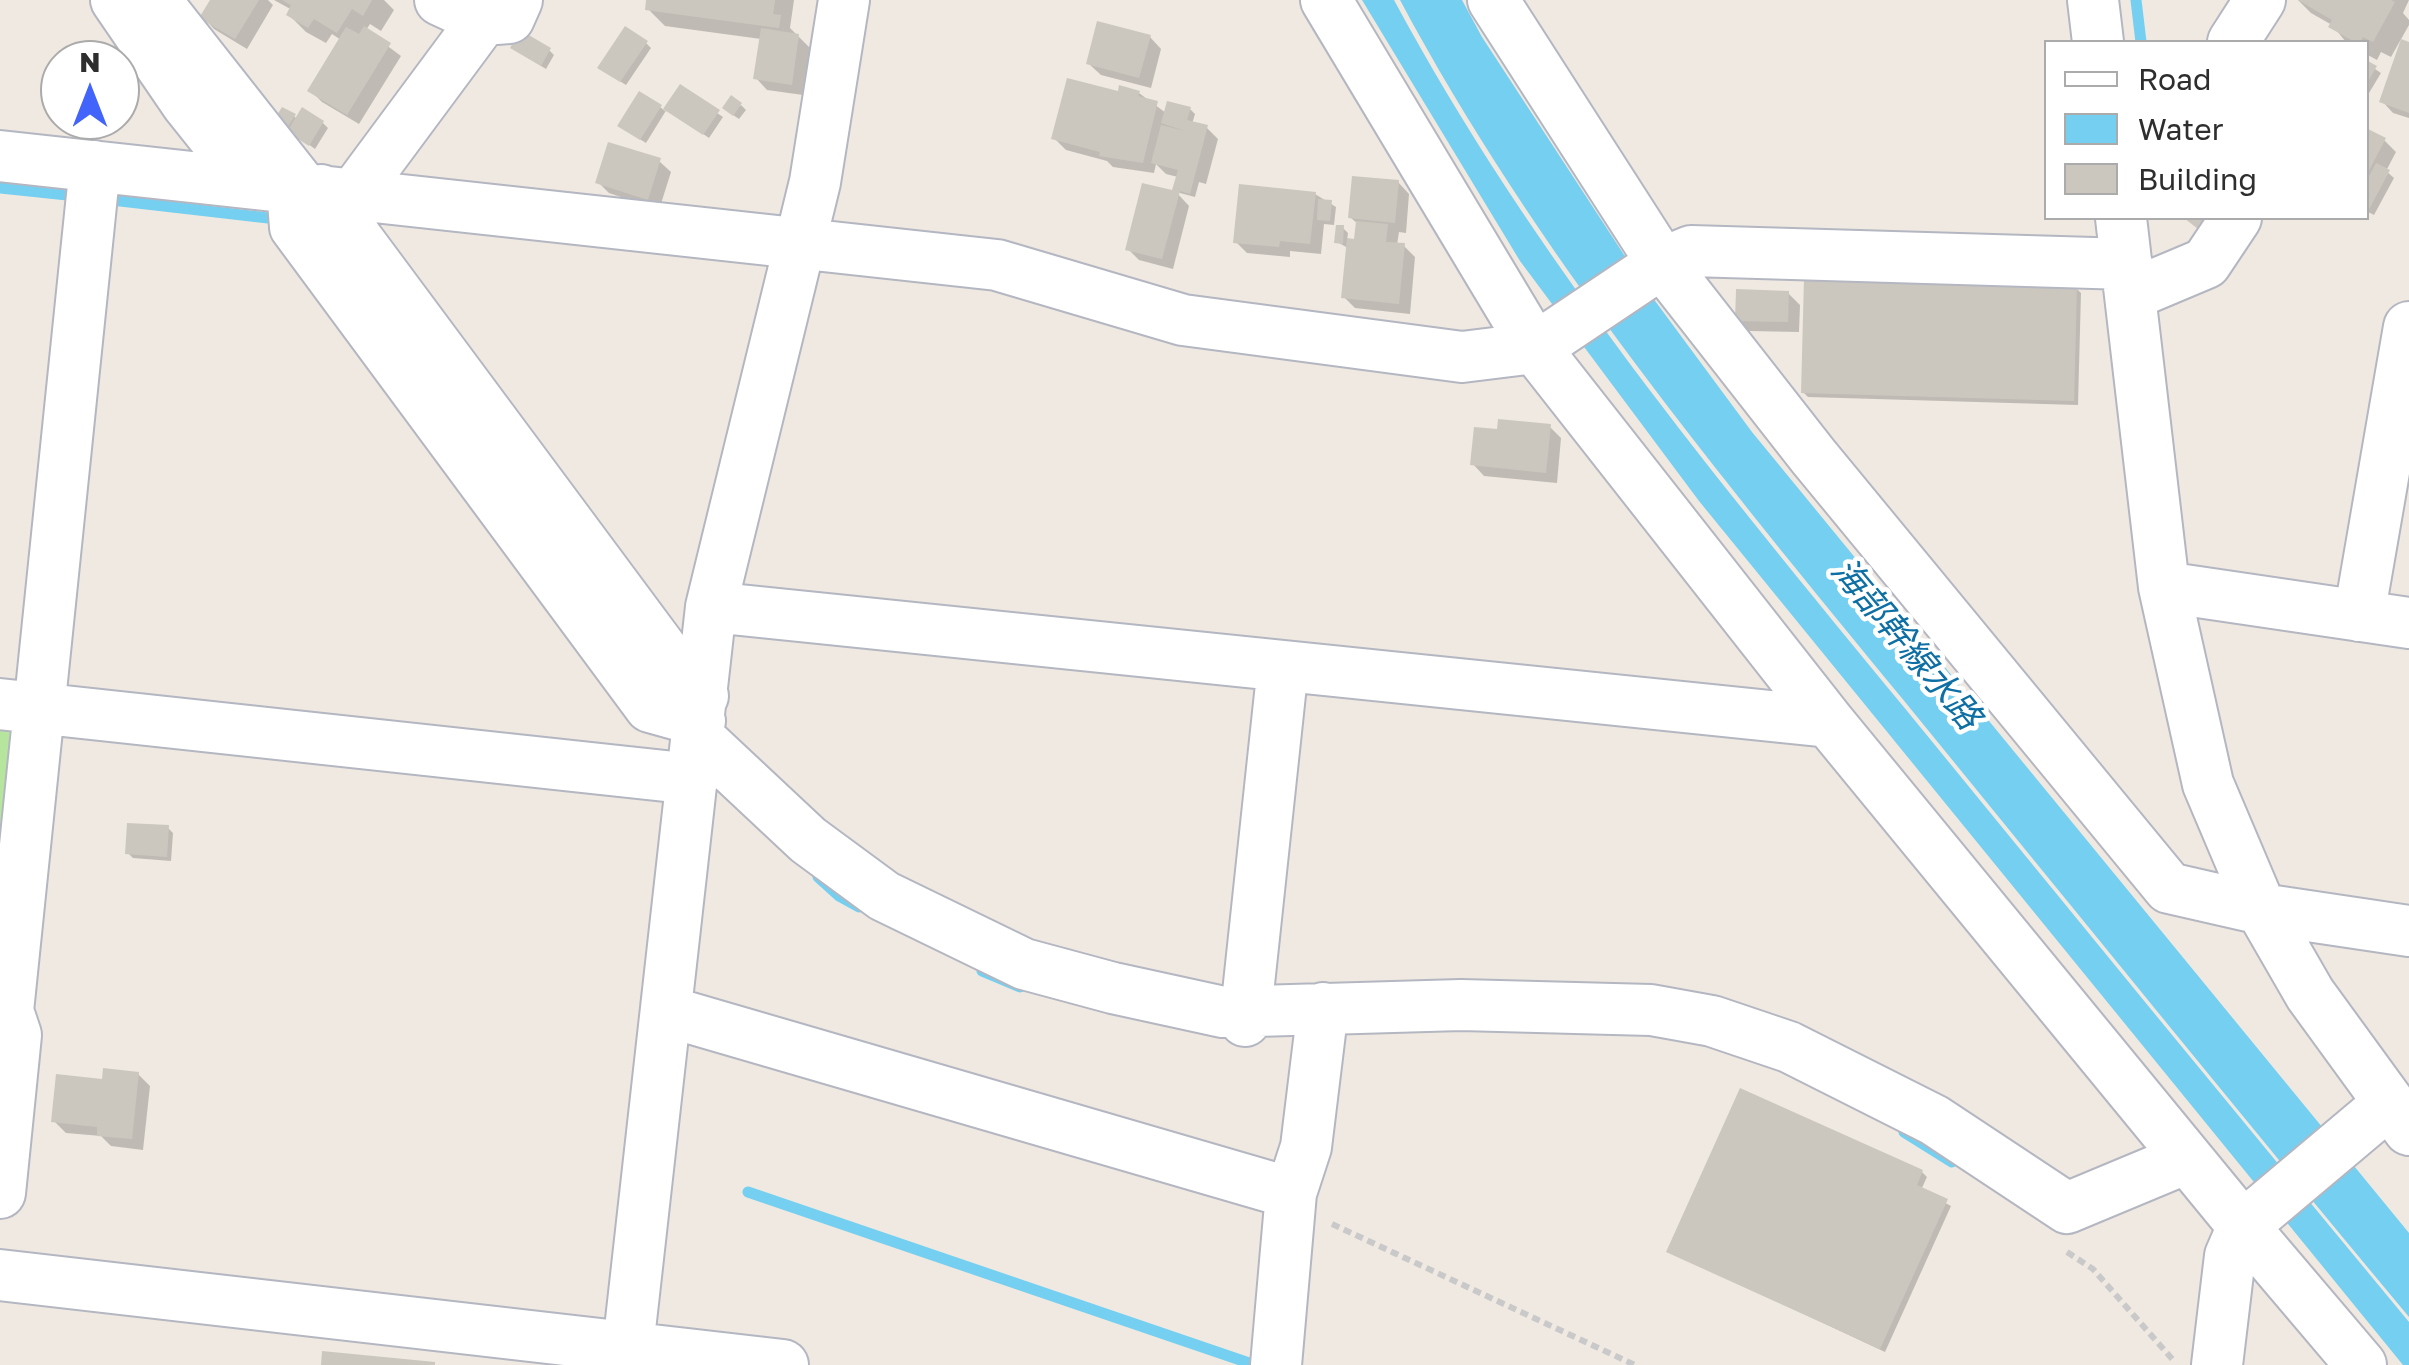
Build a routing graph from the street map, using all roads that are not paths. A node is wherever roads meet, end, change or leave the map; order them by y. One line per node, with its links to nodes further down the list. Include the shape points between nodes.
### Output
1 (116, 0): 13 (street, via 188,104)
2 (155, 0): 13 (street)
3 (844, 0): 15 (street)
4 (1326, 0): 19 (street)
5 (1493, 0): 17 (street)
6 (2093, 0): 9 (street)
7 (2260, 0): 10 (street)
8 (480, 7): 13 (street)
9 (2098, 40)
10 (2234, 40)
11 (0, 156): 12 (street)
12 (95, 166): 13 (street); 25 (street)
13 (304, 189): 15 (street); 27 (street, via 676,668)
14 (2235, 220): 16 (street, via 2206,262)
15 (800, 242): 19 (street, via 997,265 1183,320 1462,356); 21 (street)
16 (2126, 259): 17 (street, via 1692,251); 20 (street)
17 (1653, 269): 19 (street); 28 (street, via 2169,888)
18 (2409, 327): 22 (street)
19 (1543, 342): 26 (street)
20 (2164, 587): 22 (street); 28 (street, via 2208,784)
21 (711, 607): 24 (street); 27 (street)
22 (2358, 616): 23 (street)
23 (2409, 623)
24 (1283, 666): 26 (street); 32 (street)
25 (20, 706): 27 (street); 35 (street, via 8,1011 16,1034)
26 (1829, 722): 34 (street)
27 (698, 733): 31 (street); 32 (street, via 808,840 884,896 1024,964)
28 (2261, 908): 29 (street); 33 (street, via 2310,994)
29 (2409, 931)
30 (1322, 1008): 32 (street); 34 (street, via 1651,1010 1712,1021 1788,1047 1934,1120 2067,1208); 36 (street, via 1306,1147)
31 (666, 1011): 36 (street); 39 (street)
32 (1246, 1016)
33 (2399, 1117): 37 (street, via 2343,1143)
34 (2187, 1158): 37 (street)
35 (0, 1194)
36 (1290, 1199): 41 (street)
37 (2253, 1219): 42 (street, via 2230,1256); 43 (street)
38 (0, 1276): 39 (street)
39 (627, 1356): 40 (street)
40 (782, 1365)
41 (1276, 1365)
42 (2217, 1365)
43 (2362, 1365)

